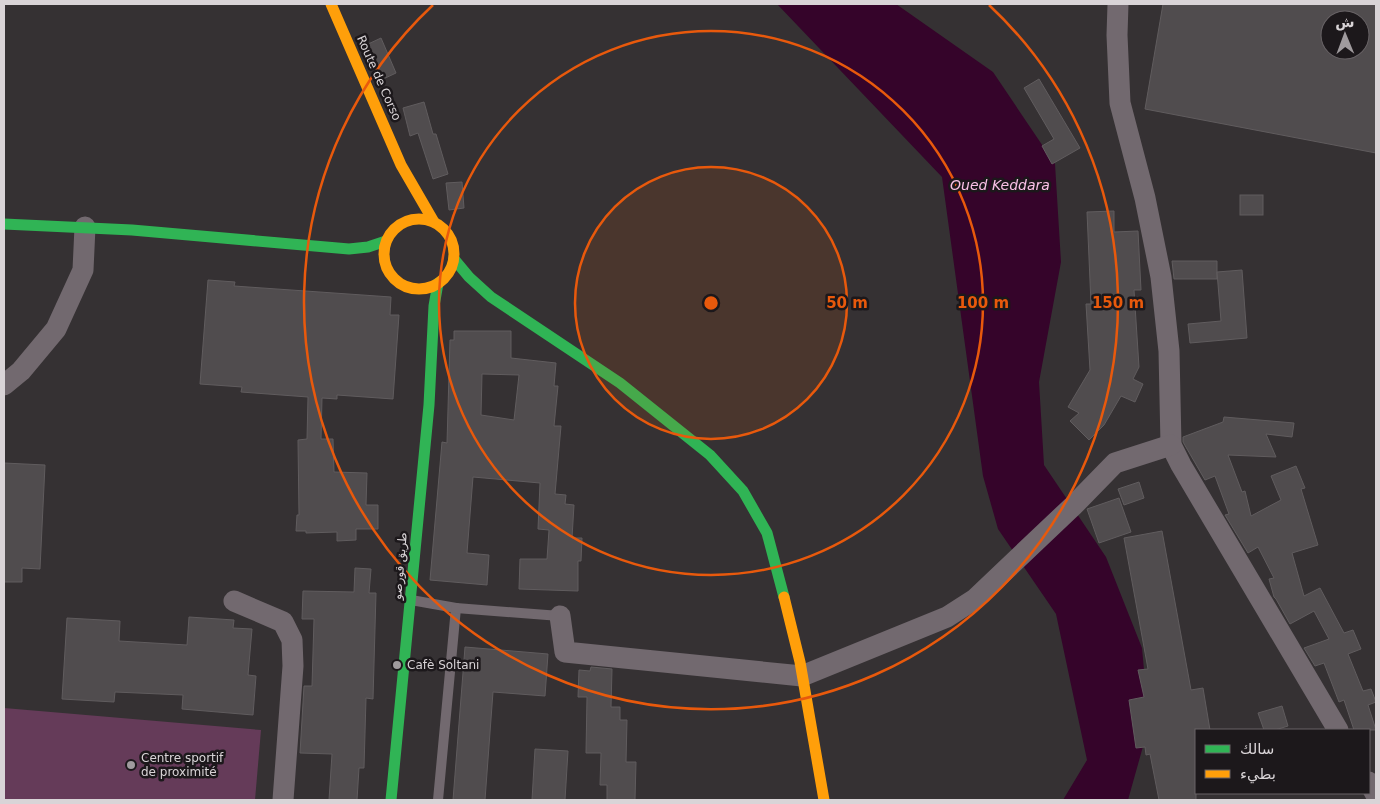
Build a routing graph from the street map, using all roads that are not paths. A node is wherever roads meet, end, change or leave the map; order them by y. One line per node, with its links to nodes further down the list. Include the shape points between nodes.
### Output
1 (331, 4): 3 (main road, Route de Corso)
2 (1118, 4): 20 (street, via 1120,103 1145,198 1161,277 1169,351)
3 (402, 165): 4 (main road, Route de Corso); 6 (main road, Route de Corso)
4 (404, 194)
5 (403, 211): 8 (main road)
6 (434, 222): 8 (main road, via 423,218); 12 (main road, via 450,238)
7 (4, 224): 9 (main road)
8 (400, 224): 10 (main road)
9 (86, 227): 11 (main road); 19 (street, via 83,270 56,330 21,371)
10 (386, 241): 11 (main road, via 374,247); 13 (main road, via 383,252)
11 (349, 249): 13 (main road)
12 (454, 259): 14 (main road); 17 (main road, via 491,298)
13 (387, 268): 15 (main road, via 397,281)
14 (442, 283): 15 (main road); 18 (main road, via 434,306)
15 (413, 288): 18 (main road)
16 (478, 303): 17 (main road)
17 (522, 317): 25 (main road, via 620,383 710,455 743,490 767,533)
18 (432, 333): 21 (main road, طريق قورصو)
19 (4, 385)
20 (1171, 445): 25 (street, via 1115,463 975,599 947,617); 26 (street)
21 (410, 600): 23 (lane); 30 (main road, طريق قورصو)
22 (234, 601): 29 (street, via 283,622 292,640)
23 (456, 608): 24 (lane); 31 (lane)
24 (560, 616): 25 (street, via 564,652)
25 (802, 676): 32 (main road)
26 (1337, 729)
27 (1370, 784): 28 (street)
28 (1376, 795)
29 (283, 800)
30 (391, 800)
31 (438, 800)
32 (824, 800)

